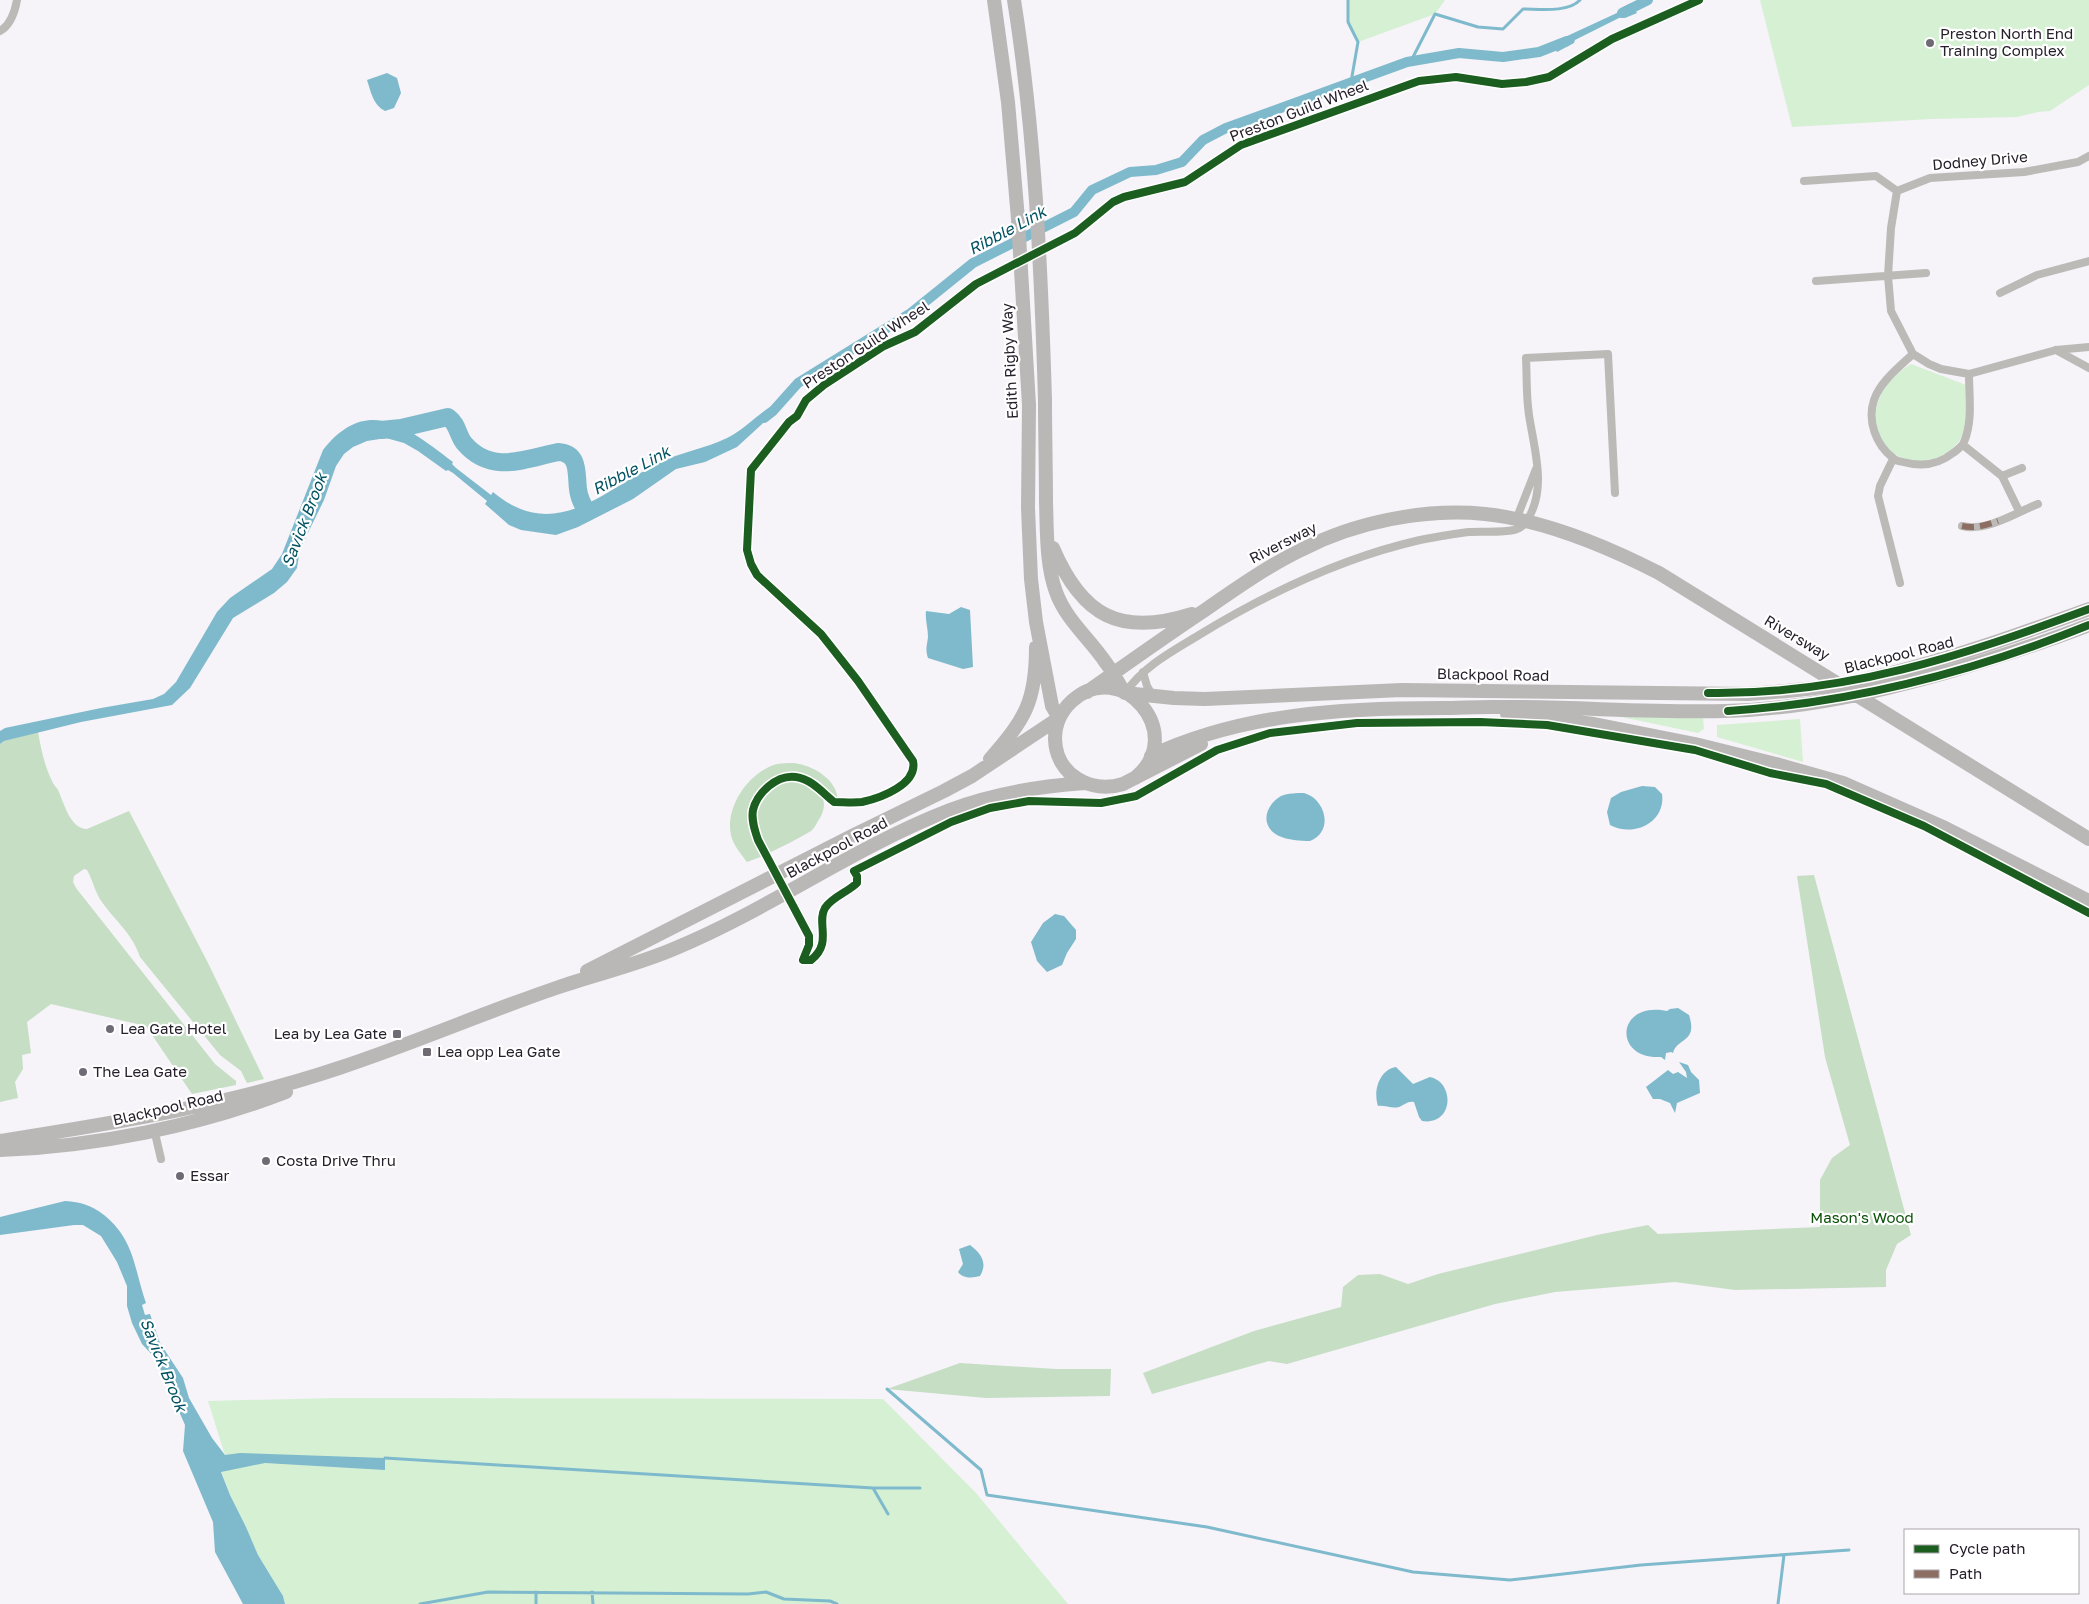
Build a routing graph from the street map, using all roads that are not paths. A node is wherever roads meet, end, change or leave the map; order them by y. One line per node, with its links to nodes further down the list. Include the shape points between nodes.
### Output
1 (17, 0): 4 (street, via 15,13)
2 (994, 0): 31 (highway, Edith Rigby Way, via 1009,112 1018,219 1029,405 1028,517)
3 (1014, 0): 27 (highway, via 1037,219)
4 (0, 31)
5 (2089, 156): 7 (street, Dodney Drive, via 2078,162 2024,172 1930,178)
6 (1804, 181): 7 (street, via 1876,176)
7 (1897, 192): 10 (street)
8 (2089, 261): 12 (street, via 2037,275)
9 (1926, 273): 10 (street)
10 (1888, 276): 11 (street); 15 (street, via 1891,311)
11 (1816, 281)
12 (2000, 293)
13 (2089, 347): 14 (street)
14 (2056, 350): 16 (street); 17 (street)
15 (1913, 354): 17 (street, via 1929,364); 19 (street, via 1882,385 1872,410 1875,436)
16 (2089, 368)
17 (1969, 374): 18 (street, via 1969,426)
18 (1963, 444): 19 (street, via 1946,458 1931,464 1921,466); 21 (street)
19 (1893, 459): 28 (street, via 1878,496)
20 (2022, 468): 21 (street)
21 (2002, 476): 24 (street)
22 (1615, 493): 25 (street, via 1608,354 1526,358 1529,413 1538,477 1533,509)
23 (2038, 504): 24 (street)
24 (2019, 511): 26 (street, via 1981,526)
25 (1521, 521): 29 (highway, Riversway, via 1483,514 1438,514 1361,527 1301,549 1252,577); 33 (street, via 1515,530 1461,533 1422,540 1340,564 1224,620); 45 (highway, Riversway, via 1574,535 1659,574)
26 (1962, 526)
27 (1047, 534): 29 (highway, via 1073,588 1085,601 1112,618 1145,624 1179,618); 34 (highway, via 1056,592 1078,630)
28 (1900, 583)
29 (1211, 606): 34 (highway, Riversway)
30 (2089, 608): 37 (highway, Blackpool Road, via 2005,640 1879,676 1790,691 1740,694 1402,690 1206,699)
31 (1036, 622): 39 (highway, Edith Rigby Way, via 1052,706); 42 (highway, via 1036,673 1027,710 1011,735)
32 (2089, 625): 38 (highway, Blackpool Road, via 2013,653 1896,687 1813,703 1707,711)
33 (1143, 672): 36 (street); 37 (street)
34 (1113, 673): 35 (highway, Riversway); 36 (highway)
35 (1087, 692): 36 (highway, via 1106,688); 39 (highway, via 1070,702)
36 (1124, 692): 37 (highway, Blackpool Road); 41 (highway, via 1140,703 1151,719 1155,738)
37 (1153, 696)
38 (1491, 707): 40 (highway, Blackpool Road, via 1344,711); 46 (highway, via 1511,716 1594,724 1695,744 1843,784 1945,828)
39 (1059, 718): 42 (highway, Blackpool Road); 44 (highway, via 1055,737 1059,756 1069,773)
40 (1264, 721): 41 (highway, Blackpool Road, via 1201,735); 43 (highway, via 1204,743)
41 (1151, 756): 43 (highway)
42 (979, 771): 47 (highway, Blackpool Road)
43 (1134, 778): 44 (highway, via 1111,787)
44 (1085, 784): 47 (highway, Blackpool Road, via 1020,791 948,811 859,854 714,932 660,955)
45 (2089, 839)
46 (2089, 902)
47 (556, 988): 48 (highway, Blackpool Road, via 337,1069)
48 (152, 1123): 49 (highway, Blackpool Road); 50 (highway, Blackpool Road, via 60,1147); 51 (street)
49 (0, 1141)
50 (0, 1150)
51 (161, 1159)

